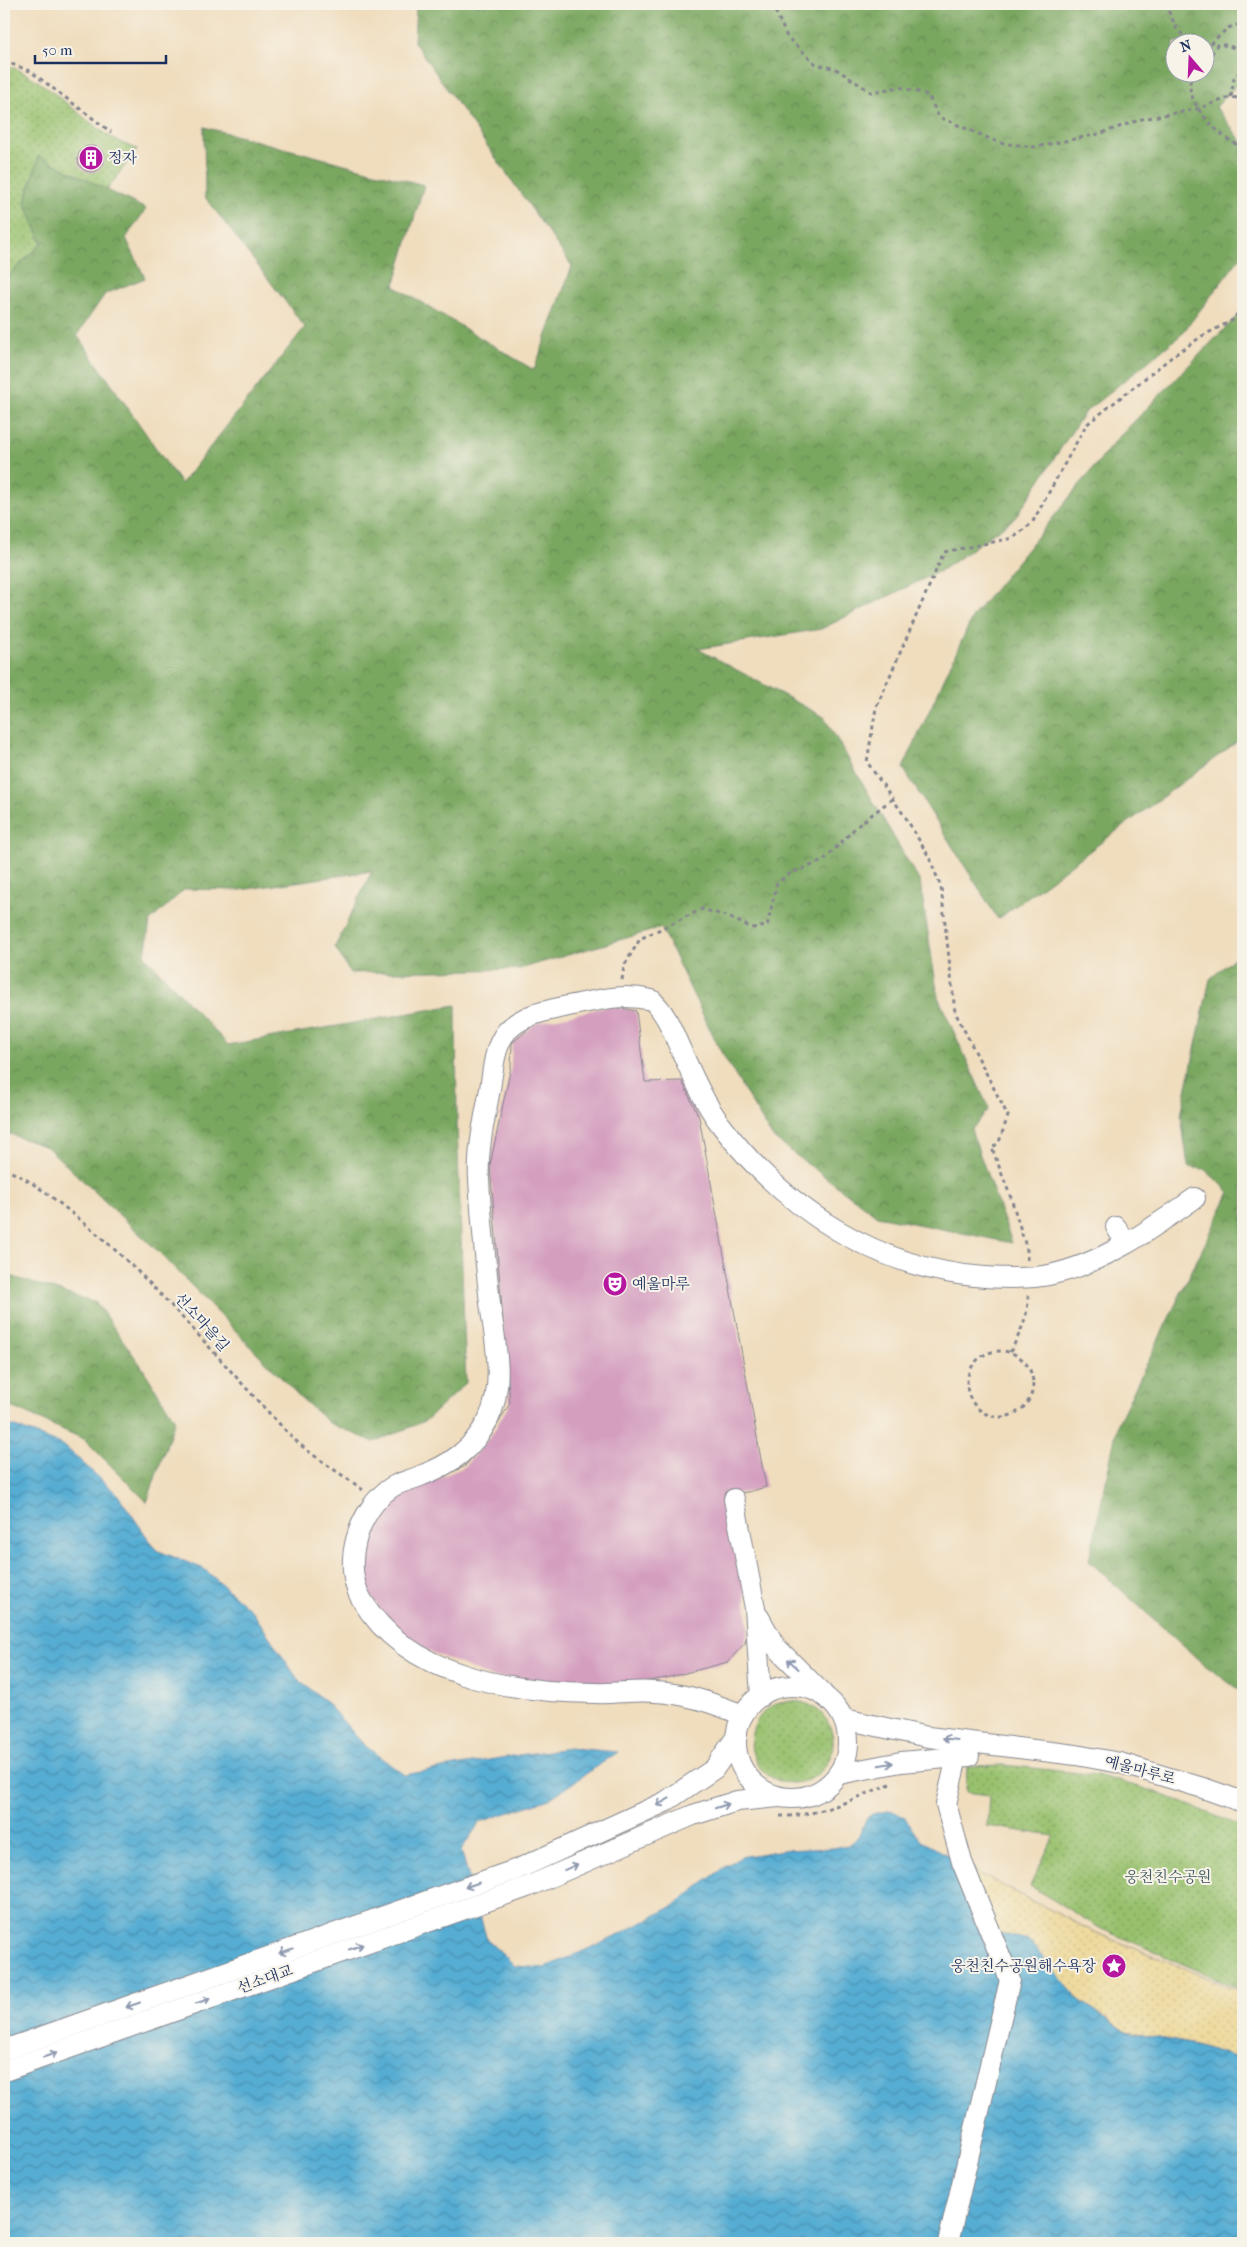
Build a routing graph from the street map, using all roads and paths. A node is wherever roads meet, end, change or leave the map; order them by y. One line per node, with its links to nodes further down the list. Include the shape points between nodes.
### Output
1 (772, 4): 13 (path, via 787,37 816,64 836,69 871,92 900,87 928,95 939,117 1000,143 1034,147 1099,134 1142,119)
2 (1166, 4): 4 (path)
3 (1243, 23): 5 (path, via 1228,28)
4 (1180, 32)
5 (1214, 40)
6 (1214, 50): 7 (path, via 1220,44)
7 (1243, 50)
8 (4, 61): 14 (path, via 30,71)
9 (1243, 69): 11 (path, via 1234,78)
10 (1191, 82): 13 (path)
11 (1231, 97): 12 (path); 13 (path)
12 (1243, 99)
13 (1197, 109): 15 (path, via 1224,135)
14 (111, 132)
15 (1243, 147)
16 (1243, 298): 17 (path, via 1235,320 1202,336 1173,356 1086,425 1032,523 1013,538 944,552 876,708 867,762)
17 (892, 799): 18 (path, via 856,827 823,861 789,874 777,883 767,926 752,928 702,908 640,938 624,966); 21 (path, via 930,857 941,887 955,1012 1008,1116 999,1142 992,1148 1027,1250)
18 (621, 996): 21 (street, via 652,1000 662,1010 718,1122 774,1184 814,1216 861,1244 913,1264 958,1275); 23 (street, via 532,1015 506,1032 497,1048 478,1175 498,1376 494,1405 479,1434 446,1466 394,1485)
19 (4, 1169): 23 (path, 선소마을길, via 57,1201 127,1259 292,1437)
20 (1195, 1198): 21 (street, via 1155,1226 1121,1235 1080,1266)
21 (1028, 1278): 22 (path, via 1026,1318)
22 (1010, 1352): 22 (path, via 988,1353 978,1358 969,1372 967,1388 970,1399 986,1414 1002,1416 1017,1412 1031,1396 1032,1374 1023,1361)
23 (376, 1499): 28 (street, via 356,1543 354,1582 378,1623 422,1656 459,1674 488,1682 544,1691 598,1694 658,1692 700,1699)
24 (734, 1499): 25 (street)
25 (754, 1608): 26 (street); 27 (street, one-way to 25, via 775,1646)
26 (761, 1696): 27 (street, via 790,1686 806,1688); 28 (street)
27 (827, 1698): 29 (street)
28 (743, 1715): 30 (street)
29 (844, 1720): 31 (street, one-way to 29, via 928,1737); 33 (street, via 848,1730 848,1748)
30 (737, 1736): 35 (street, via 736,1749 746,1774 755,1785); 38 (street, one-way to 38, via 714,1769 666,1802)
31 (1034, 1750): 32 (street); 36 (street, 예울마루로, via 1120,1763)
32 (957, 1757): 33 (street, one-way to 32, via 900,1762); 41 (street, via 946,1804 962,1862 1010,1980)
33 (839, 1774): 35 (street, via 824,1788 806,1797)
34 (894, 1783): 37 (path, via 822,1811 798,1817)
35 (779, 1797): 38 (street, one-way to 35, via 737,1801)
36 (1243, 1802)
37 (771, 1816)
38 (522, 1878): 39 (street, 선소대교, one-way to 39); 40 (street, 선소대교, one-way to 38)
39 (4, 2050)
40 (4, 2071)
41 (948, 2243)

